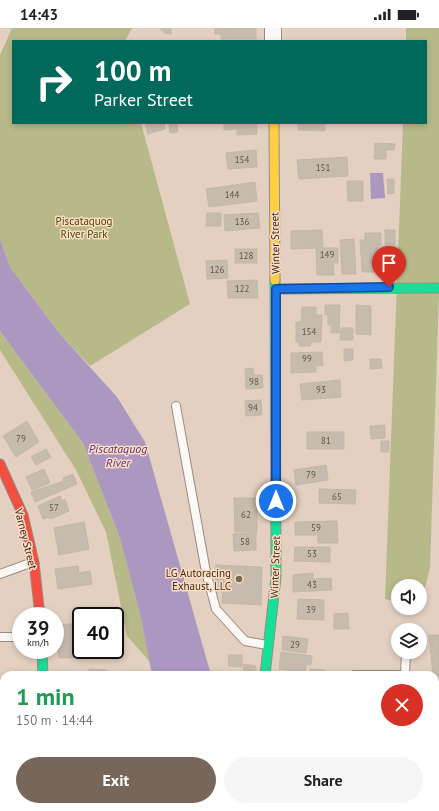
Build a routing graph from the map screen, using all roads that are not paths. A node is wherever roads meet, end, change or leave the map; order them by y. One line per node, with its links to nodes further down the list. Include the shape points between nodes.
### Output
1 (273, 28): 2 (street)
2 (273, 40)
3 (274, 124): 5 (street, Winter Street)
4 (439, 288): 5 (street)
5 (276, 289): 13 (street, Winter Street, via 276,577)
6 (176, 406): 13 (lane, via 206,572 216,609 245,641)
7 (0, 464): 8 (street, Varney Street, via 23,515)
8 (34, 562): 9 (lane); 10 (street, Varney Street)
9 (0, 574)
10 (39, 607)
11 (0, 637): 12 (lane)
12 (12, 637)
13 (268, 645): 17 (street, Winter Street)
14 (42, 659): 16 (street)
15 (406, 659): 18 (lane)
16 (43, 671)
17 (265, 671)
18 (405, 671)

